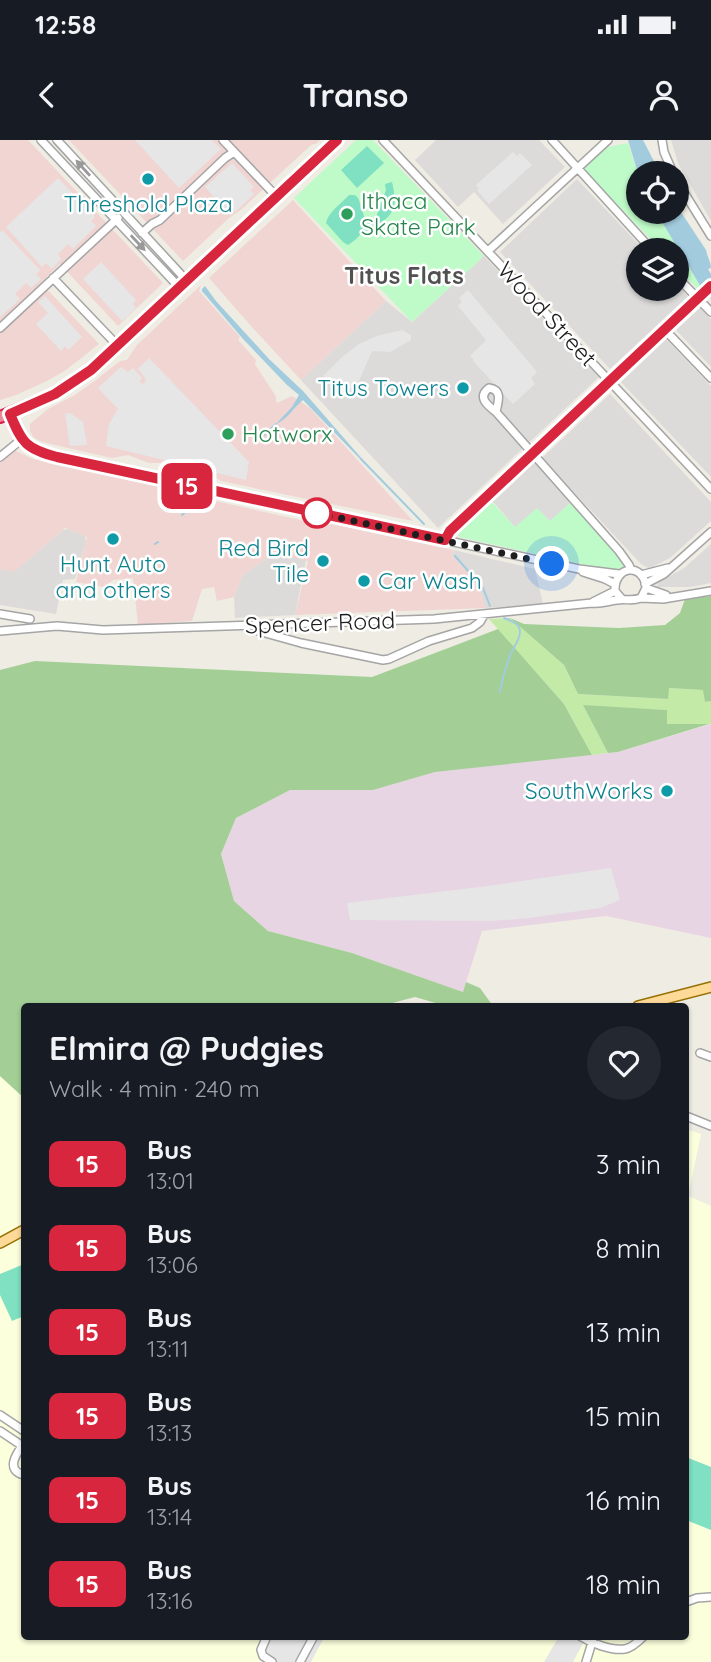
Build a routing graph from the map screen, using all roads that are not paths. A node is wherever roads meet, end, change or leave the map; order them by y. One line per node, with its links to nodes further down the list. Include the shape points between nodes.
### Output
1 (41, 140): 15 (street)
2 (57, 140): 14 (street, one-way to 2)
3 (223, 140): 9 (street)
4 (337, 140): 12 (highway)
5 (383, 140): 19 (street, Wood Street)
6 (552, 140): 11 (street)
7 (608, 140): 11 (street)
8 (662, 140): 10 (street)
9 (234, 152): 12 (street); 16 (street)
10 (668, 161)
11 (576, 168): 18 (street); 19 (street)
12 (276, 196): 21 (highway)
13 (689, 200): 17 (street)
14 (123, 212): 15 (street); 16 (street)
15 (116, 219): 20 (street); 21 (street, one-way to 21)
16 (142, 233): 21 (street)
17 (711, 236)
18 (641, 238)
19 (488, 251): 30 (street, Wood Street)
20 (53, 278): 26 (street); 28 (street)
21 (183, 284): 28 (highway)
22 (711, 286): 24 (street)
23 (689, 290): 24 (street)
24 (697, 299): 25 (street); 27 (street)
25 (711, 312)
26 (0, 328)
27 (666, 330): 29 (street); 30 (street)
28 (118, 346): 32 (highway, via 66,388)
29 (711, 378)
30 (610, 382): 34 (street); 36 (street, Wood Street)
31 (496, 412): 34 (street)
32 (5, 416): 33 (street)
33 (22, 439): 35 (street); 38 (street, via 35,451 57,457)
34 (532, 453): 38 (street); 41 (street)
35 (0, 457)
36 (711, 489)
37 (711, 531): 39 (street)
38 (445, 540): 40 (street)
39 (668, 568): 43 (street); 44 (street)
40 (579, 569): 42 (street); 45 (street)
41 (631, 570): 42 (street); 43 (street)
42 (619, 574): 45 (street)
43 (641, 575): 44 (street)
44 (646, 586): 47 (street); 48 (street)
45 (615, 588): 49 (street); 50 (street, Spencer Road)
46 (711, 592): 47 (street)
47 (670, 597): 48 (street)
48 (641, 598): 49 (street)
49 (622, 599): 50 (street, Spencer Road)
50 (592, 603): 52 (street, Spencer Road)
51 (0, 614): 53 (street)
52 (484, 615): 54 (street, Spencer Road); 54 (street, via 472,628 383,660 266,634)
53 (30, 619)
54 (255, 625): 55 (street, Spencer Road)
55 (0, 631)
56 (711, 986): 57 (main road)
57 (649, 1003)
58 (699, 1053): 59 (street)
59 (711, 1057)
60 (689, 1117): 61 (street)
61 (711, 1126)
62 (21, 1232): 63 (main road)
63 (0, 1243)
64 (0, 1415): 65 (street)
65 (21, 1429)
66 (0, 1431): 67 (street)
67 (21, 1443)
68 (21, 1450): 69 (street, via 13,1463)
69 (21, 1475)
70 (711, 1597): 71 (street)
71 (689, 1601)
72 (265, 1640): 76 (street, via 261,1650)
73 (312, 1640): 77 (street)
74 (593, 1640): 75 (street, via 625,1649); 78 (street)
75 (640, 1640)
76 (272, 1662)
77 (300, 1662)
78 (586, 1662)

